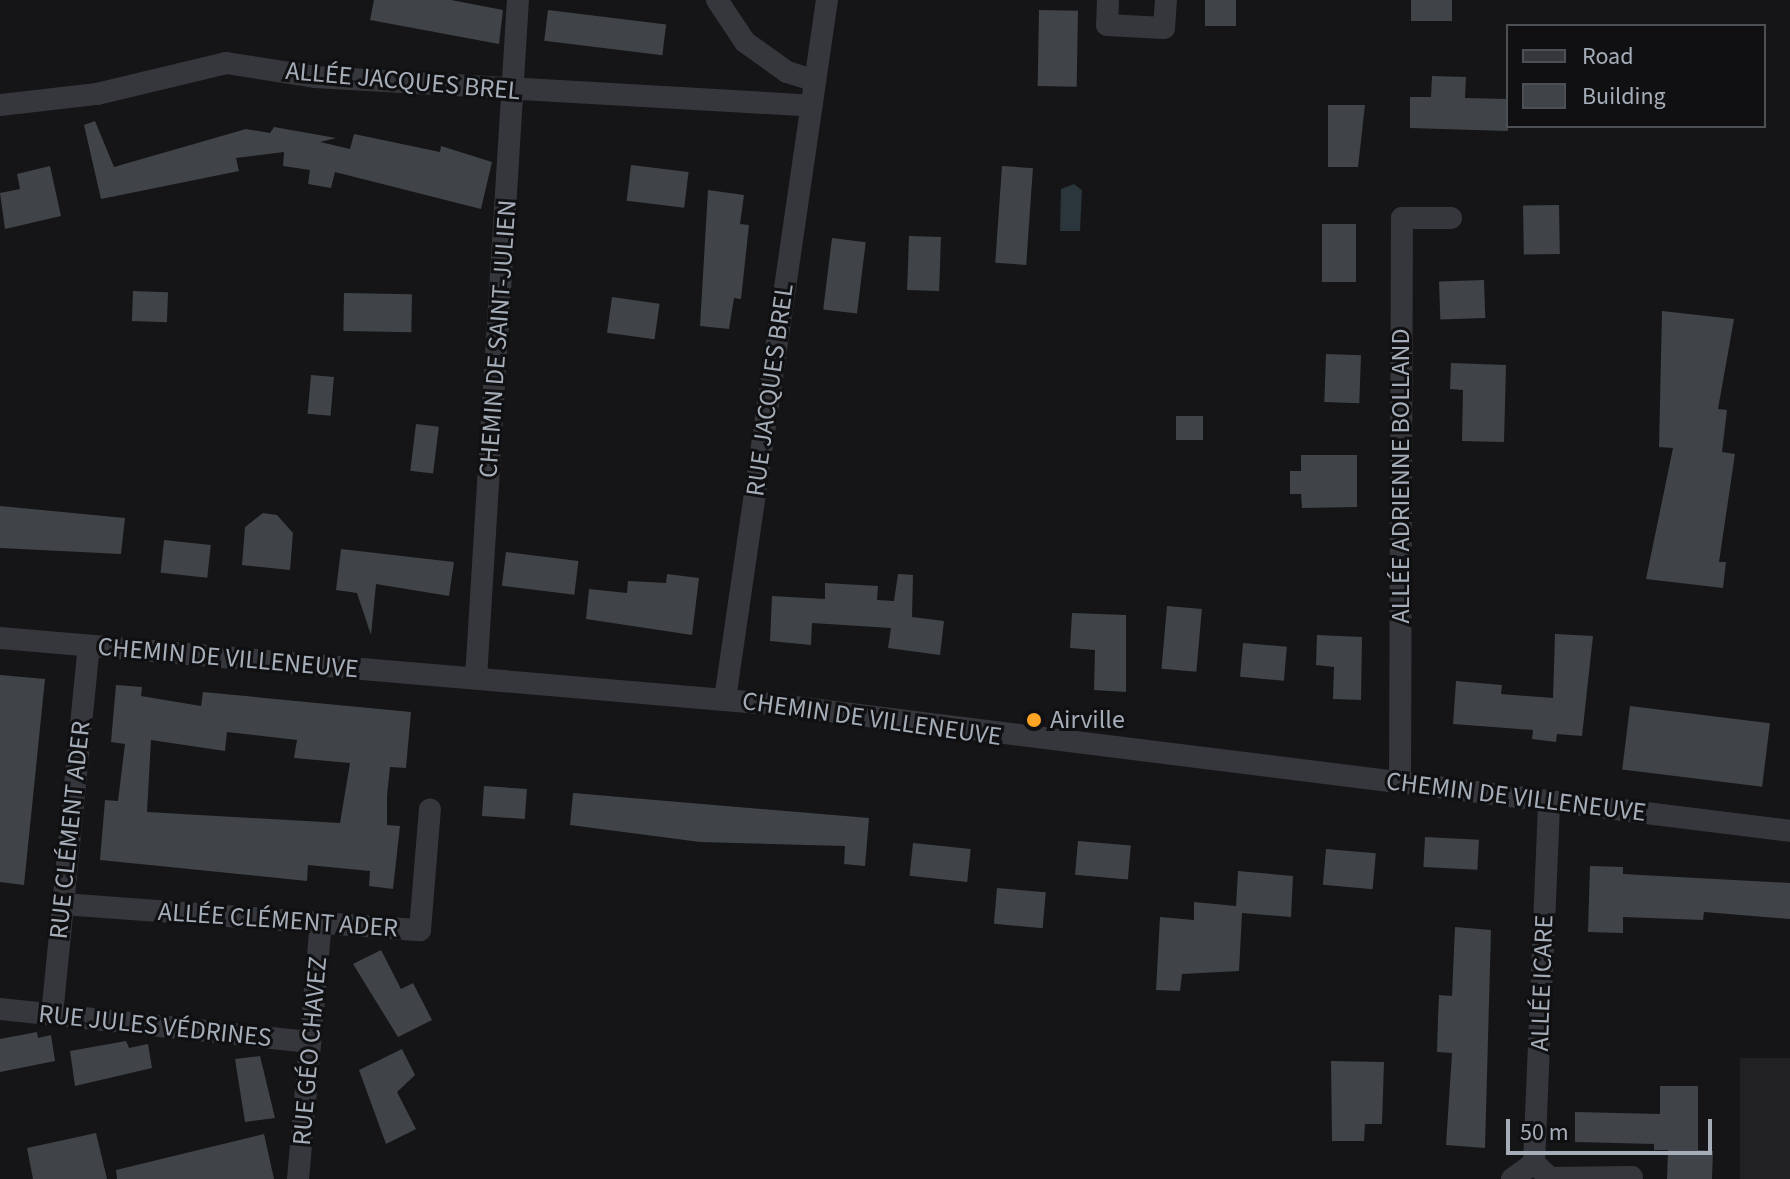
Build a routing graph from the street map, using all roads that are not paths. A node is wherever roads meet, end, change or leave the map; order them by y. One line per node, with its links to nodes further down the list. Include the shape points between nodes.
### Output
1 (518, 0): 7 (street, CHEMIN DE SAINT-JULIEN)
2 (717, 0): 6 (street, via 745,42 787,72)
3 (827, 0): 6 (street, RUE JACQUES BREL)
4 (1108, 0): 5 (street, via 1107,25 1164,28)
5 (1166, 0)
6 (814, 80): 9 (street, RUE JACQUES BREL)
7 (513, 90): 8 (street, ALLÉE JACQUES BREL, via 315,77 226,63 97,94); 9 (street, ALLÉE JACQUES BREL); 13 (street, CHEMIN DE SAINT-JULIEN)
8 (0, 105)
9 (811, 106): 14 (street, RUE JACQUES BREL)
10 (1451, 218): 15 (street, ALLÉE ADRIENNE BOLLAND, via 1402,218)
11 (0, 638): 12 (street, CHEMIN DE VILLENEUVE)
12 (89, 646): 13 (street, CHEMIN DE VILLENEUVE); 19 (street, RUE CLÉMENT ADER)
13 (476, 678): 14 (street, CHEMIN DE VILLENEUVE)
14 (725, 699): 15 (street, CHEMIN DE VILLENEUVE)
15 (1400, 781): 16 (street, CHEMIN DE VILLENEUVE)
16 (1549, 802): 18 (street, CHEMIN DE VILLENEUVE); 24 (street, ALLÉE ICARE)
17 (430, 809): 20 (street, ALLÉE CLÉMENT ADER, via 420,930)
18 (1790, 831)
19 (63, 904): 20 (street, ALLÉE CLÉMENT ADER); 22 (street, RUE CLÉMENT ADER)
20 (321, 923): 23 (street, RUE GÉO CHAVEZ)
21 (0, 1009): 22 (street, RUE JULES VÉDRINES)
22 (52, 1015): 23 (street, RUE JULES VÉDRINES)
23 (310, 1042): 26 (street, RUE GÉO CHAVEZ)
24 (1534, 1163): 25 (street, via 1550,1178); 27 (street)
25 (1632, 1177)
26 (298, 1179)
27 (1512, 1179)

